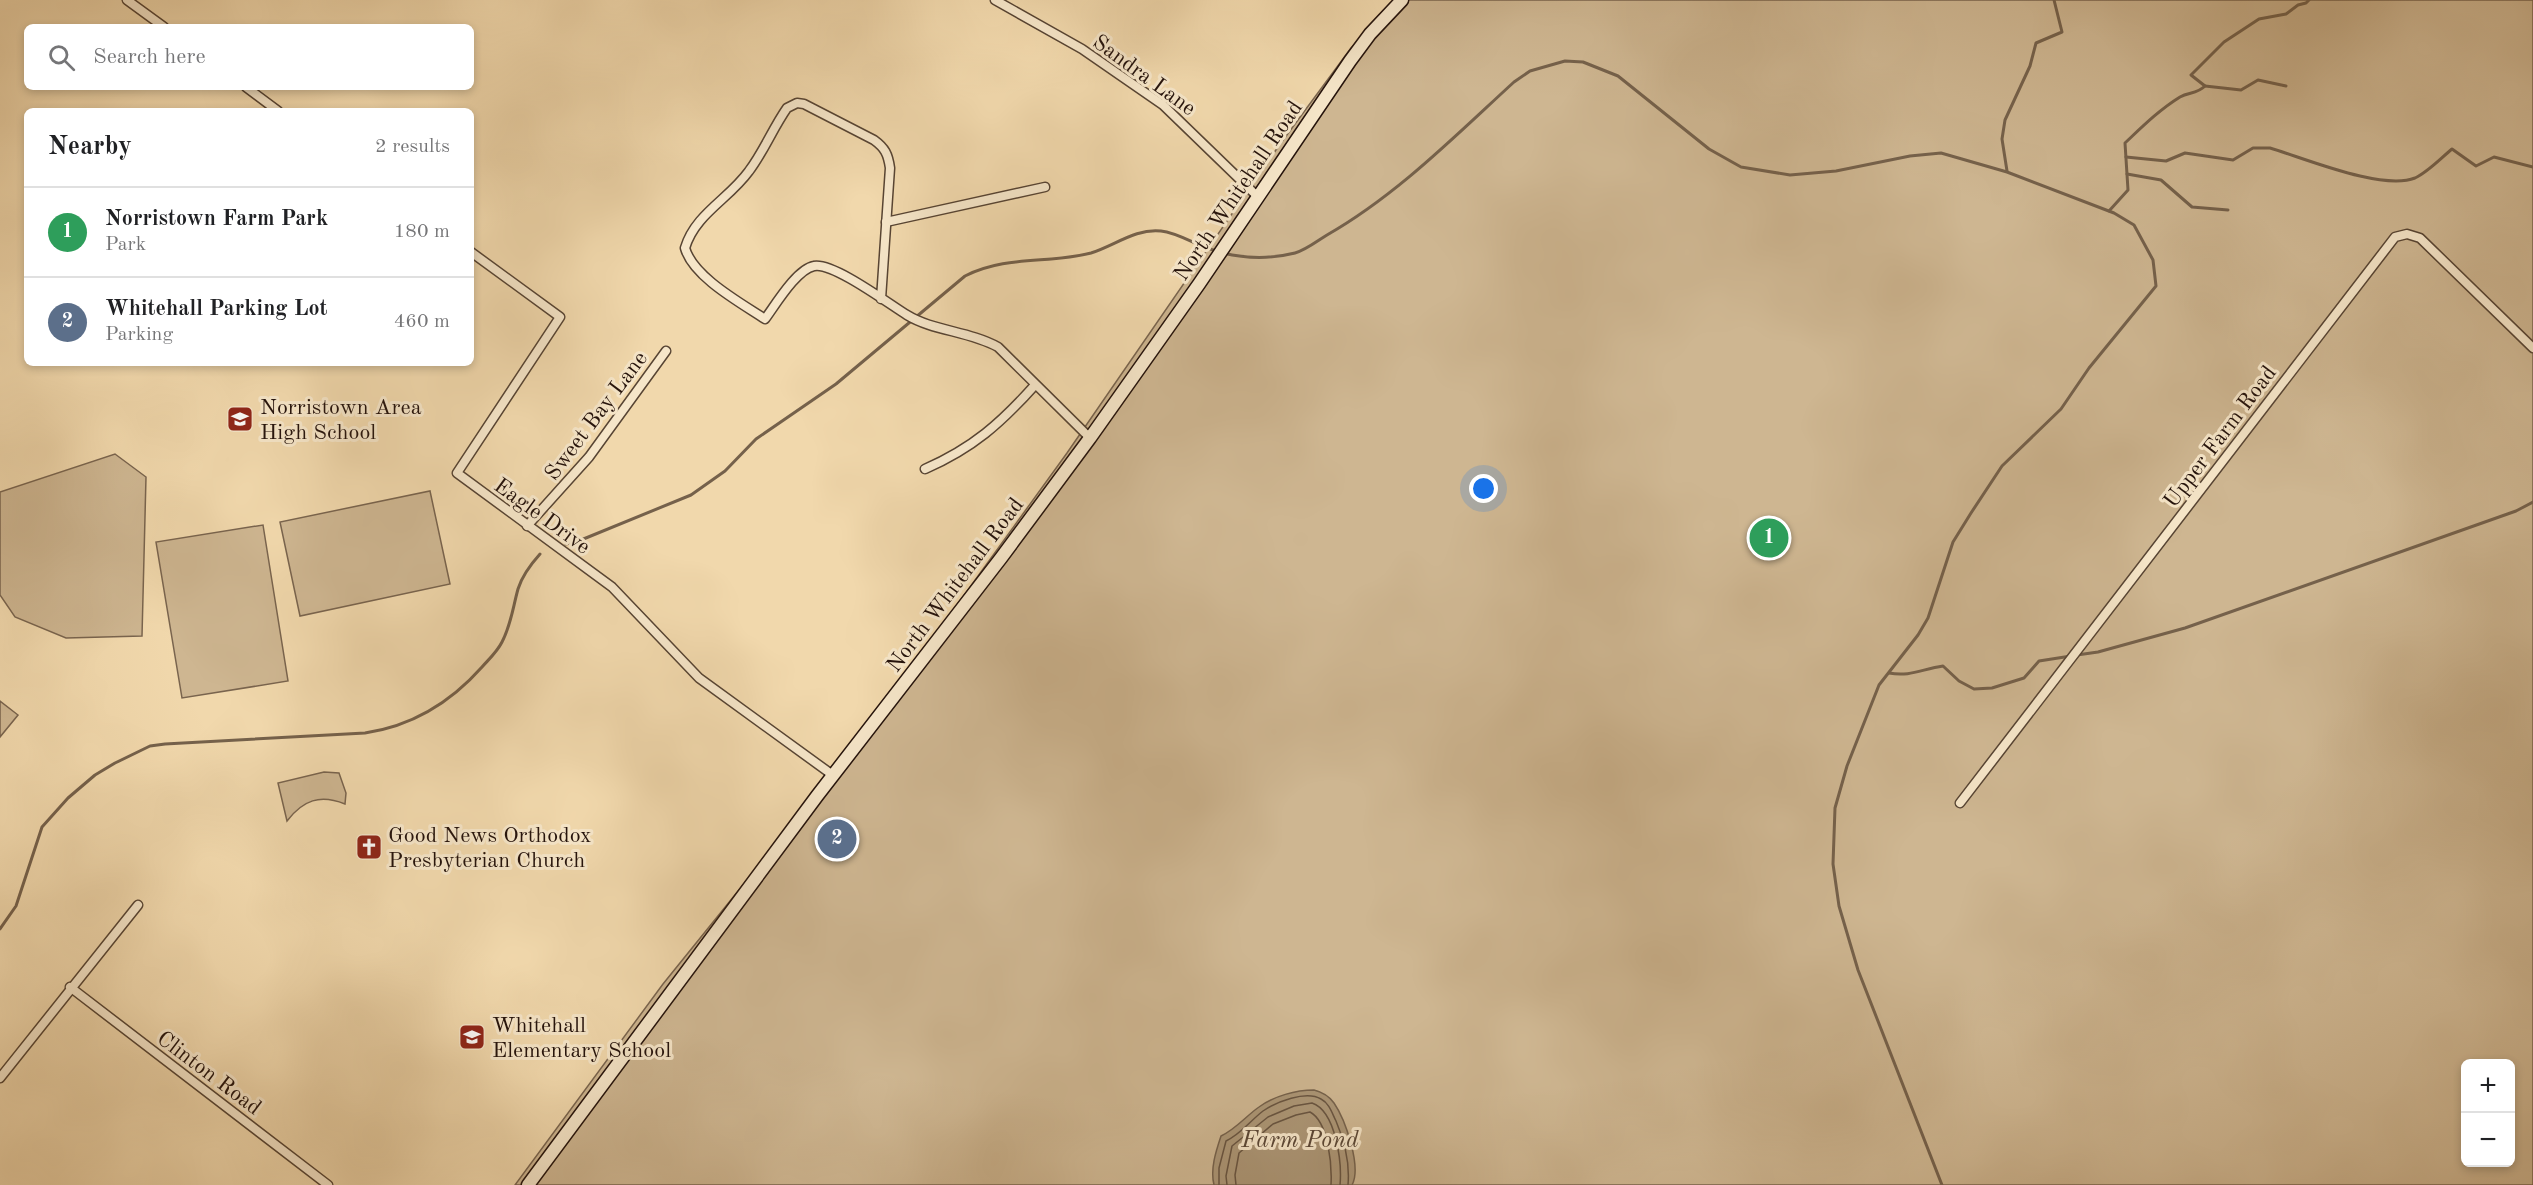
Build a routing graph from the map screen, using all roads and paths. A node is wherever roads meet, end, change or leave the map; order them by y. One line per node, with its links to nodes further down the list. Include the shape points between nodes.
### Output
1 (127, 0): 4 (street)
2 (995, 0): 8 (street, Sandra Lane, via 1082,49 1163,105)
3 (1402, 0): 8 (main road, North Whitehall Road, via 1370,34)
4 (160, 24)
5 (250, 90): 6 (street)
6 (274, 108)
7 (1045, 187): 9 (street)
8 (1257, 196): 15 (main road, North Whitehall Road)
9 (886, 222): 11 (street); 11 (street, via 890,168 882,146 797,103 780,117 749,172 706,212 685,248 687,258 703,274 765,319 802,271 812,266 841,273)
10 (474, 254): 17 (street, Eagle Drive, via 560,317 456,473)
11 (881, 299): 14 (street, via 910,317 980,337 998,347)
12 (2533, 348): 19 (street, Upper Farm Road, via 2420,238 2407,234 2395,237)
13 (666, 351): 17 (street, Sweet Bay Lane, via 589,457)
14 (1035, 385): 15 (street); 16 (street, via 1004,420 957,455)
15 (1090, 438): 18 (main road, North Whitehall Road)
16 (926, 469)
17 (527, 526): 18 (street, Eagle Drive, via 612,587 714,690)
18 (834, 776): 24 (main road, North Whitehall Road)
19 (1960, 802)
20 (138, 905): 21 (street)
21 (70, 987): 22 (street); 23 (street, Clinton Road)
22 (0, 1078)
23 (328, 1185)
24 (528, 1185)

